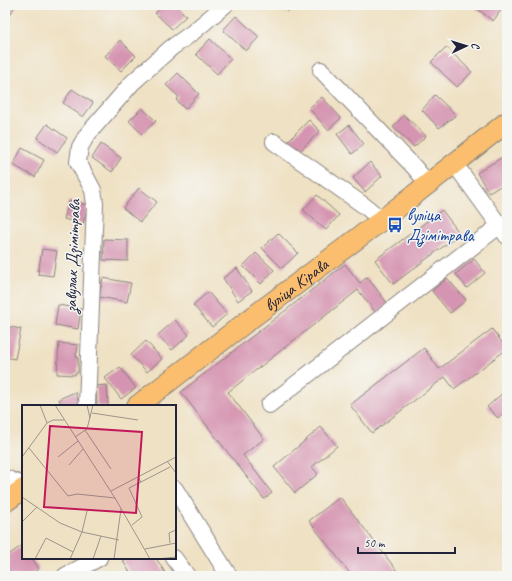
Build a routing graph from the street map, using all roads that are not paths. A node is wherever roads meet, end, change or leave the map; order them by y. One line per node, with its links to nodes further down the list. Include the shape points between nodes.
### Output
1 (225, 5): 10 (street, завулак Дзімітрава, via 132,83 91,130 80,147 78,162 93,190 95,204)
2 (321, 70): 6 (street)
3 (507, 122): 5 (main road, вуліца Кірава)
4 (274, 142): 7 (street)
5 (454, 163): 6 (main road, вуліца Кірава); 8 (street)
6 (428, 184): 7 (main road, вуліца Кірава)
7 (382, 220): 11 (main road, вуліца Кірава)
8 (503, 230): 9 (street, via 495,228)
9 (269, 404)
10 (87, 405)
11 (138, 405)
12 (5, 478): 13 (street)
13 (22, 485)
14 (22, 490): 16 (main road)
15 (176, 491): 21 (street)
16 (5, 502)
17 (98, 559): 19 (street)
18 (175, 559): 20 (street)
19 (65, 576)
20 (187, 576)
21 (228, 576)

